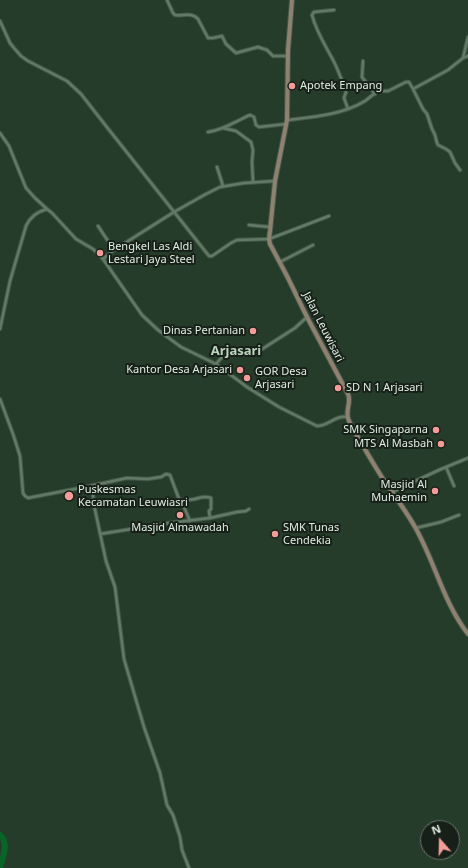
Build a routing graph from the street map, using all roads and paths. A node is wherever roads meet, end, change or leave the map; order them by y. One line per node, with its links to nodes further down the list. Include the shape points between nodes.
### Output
1 (167, 0): 6 (street, via 175,15 195,16 207,38 222,36 236,53 258,48 267,50 274,56)
2 (292, 0): 6 (main road, Jalan Leuwisari)
3 (334, 10): 12 (street, via 312,14 314,24 346,88 344,98)
4 (0, 21): 23 (street, via 10,43 21,56 67,81 81,94)
5 (468, 37): 8 (street)
6 (288, 56): 13 (main road, Jalan Leuwisari)
7 (468, 56): 8 (street)
8 (463, 58): 10 (street, via 448,70)
9 (363, 61): 11 (street, via 362,77)
10 (413, 89): 11 (street, via 409,82 406,82); 18 (street, via 427,115 437,144 450,152)
11 (375, 94): 12 (street)
12 (348, 109): 13 (street)
13 (286, 122): 14 (street, via 260,128 250,115); 19 (main road, Jalan Leuwisari)
14 (223, 128): 15 (street); 20 (street, via 236,131 251,142)
15 (208, 132)
16 (0, 133): 22 (street, via 9,146 25,185)
17 (217, 167): 21 (street)
18 (460, 170)
19 (275, 181): 20 (street); 27 (main road, Jalan Leuwisari)
20 (254, 182): 21 (street)
21 (223, 186): 23 (street)
22 (47, 209): 31 (street, via 76,239 93,248); 34 (street, via 34,214 26,226 10,281)
23 (174, 212): 28 (street, via 210,256 237,240); 30 (street)
24 (329, 216): 28 (street)
25 (249, 225): 27 (street)
26 (98, 226): 30 (street)
27 (270, 227): 28 (main road, Jalan Leuwisari)
28 (269, 239): 32 (main road, Jalan Leuwisari)
29 (313, 246): 32 (street)
30 (114, 250): 31 (street)
31 (103, 259): 35 (street, via 137,309 149,322 177,345)
32 (280, 262): 33 (main road, Jalan Leuwisari)
33 (308, 317): 35 (street, via 256,353 231,350); 37 (main road, Jalan Leuwisari, via 350,397)
34 (0, 329)
35 (216, 364): 37 (street, via 279,408 317,426 323,426 339,417)
36 (0, 399): 40 (street, via 20,456 25,496 28,498)
37 (347, 417): 42 (main road)
38 (468, 458): 39 (street)
39 (446, 467): 41 (street); 42 (street)
40 (90, 486): 43 (street, via 127,478 148,479 166,474 170,475); 49 (street)
41 (454, 486)
42 (392, 492): 48 (main road)
43 (181, 500): 46 (street, via 210,497); 47 (street)
44 (249, 509): 46 (street)
45 (458, 515): 48 (street)
46 (210, 518): 47 (street)
47 (190, 521): 49 (street)
48 (415, 528): 50 (main road, via 452,609)
49 (100, 534): 51 (street, via 115,587 124,659 160,773 167,805)
50 (468, 632)
51 (189, 868)

